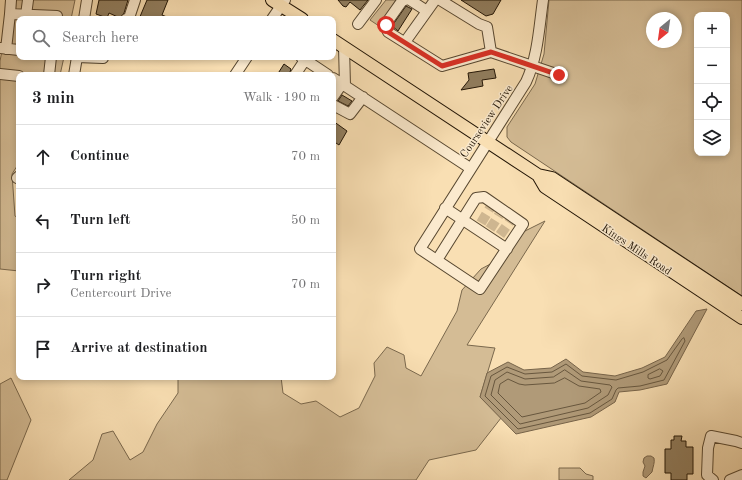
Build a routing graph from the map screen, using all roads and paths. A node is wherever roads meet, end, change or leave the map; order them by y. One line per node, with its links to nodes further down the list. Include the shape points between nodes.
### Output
1 (11, 0): 12 (street)
2 (28, 0): 13 (street)
3 (87, 0): 15 (street)
4 (135, 0): 16 (street)
5 (376, 0): 19 (street)
6 (405, 0): 21 (street, via 386,25 388,32)
7 (410, 0): 11 (street)
8 (440, 0): 25 (street, via 486,27)
9 (543, 0): 31 (street, Courseview Drive, via 537,49)
10 (279, 2): 17 (street); 18 (main road)
11 (430, 6): 21 (street)
12 (10, 14): 13 (street); 23 (street)
13 (26, 15): 14 (street)
14 (58, 16)
15 (84, 16)
16 (129, 16)
17 (273, 16)
18 (298, 16)
19 (358, 24)
20 (336, 42): 22 (main road, Kings Mills Road)
21 (405, 42): 25 (street, via 442,66)
22 (344, 47): 41 (street); 45 (main road, Kings Mills Road)
23 (3, 49): 24 (street)
24 (16, 50)
25 (491, 52): 31 (street)
26 (51, 60): 32 (street)
27 (76, 60): 33 (street)
28 (245, 60): 34 (street)
29 (302, 60): 35 (street)
30 (306, 60): 36 (street)
31 (532, 66): 38 (street); 45 (street, Courseview Drive, via 516,100)
32 (49, 72)
33 (74, 72)
34 (237, 72)
35 (296, 72)
36 (323, 72)
37 (0, 74): 39 (street)
38 (559, 75)
39 (16, 76)
40 (336, 80): 41 (street, Courseview Drive)
41 (344, 85): 42 (street); 43 (street, Courseview Drive)
42 (336, 94)
43 (363, 98): 44 (street, via 350,114); 46 (street, Courseview Drive)
44 (336, 107)
45 (488, 142): 46 (street, Courseview Drive); 47 (main road, Kings Mills Road)
46 (470, 168): 48 (street)
47 (538, 175): 52 (main road, Kings Mills Road, via 552,178); 53 (main road, Kings Mills Road, via 544,187)
48 (445, 208): 49 (street); 51 (street, via 420,249)
49 (463, 220): 50 (street, via 488,232); 50 (street, via 476,198 484,197 492,206 523,224); 51 (street)
50 (506, 249): 51 (street, via 480,289)
51 (437, 260)
52 (742, 304)
53 (742, 318)
54 (742, 444): 56 (street, via 711,436 707,475)
55 (742, 475): 57 (street)
56 (713, 480)
57 (730, 480)

